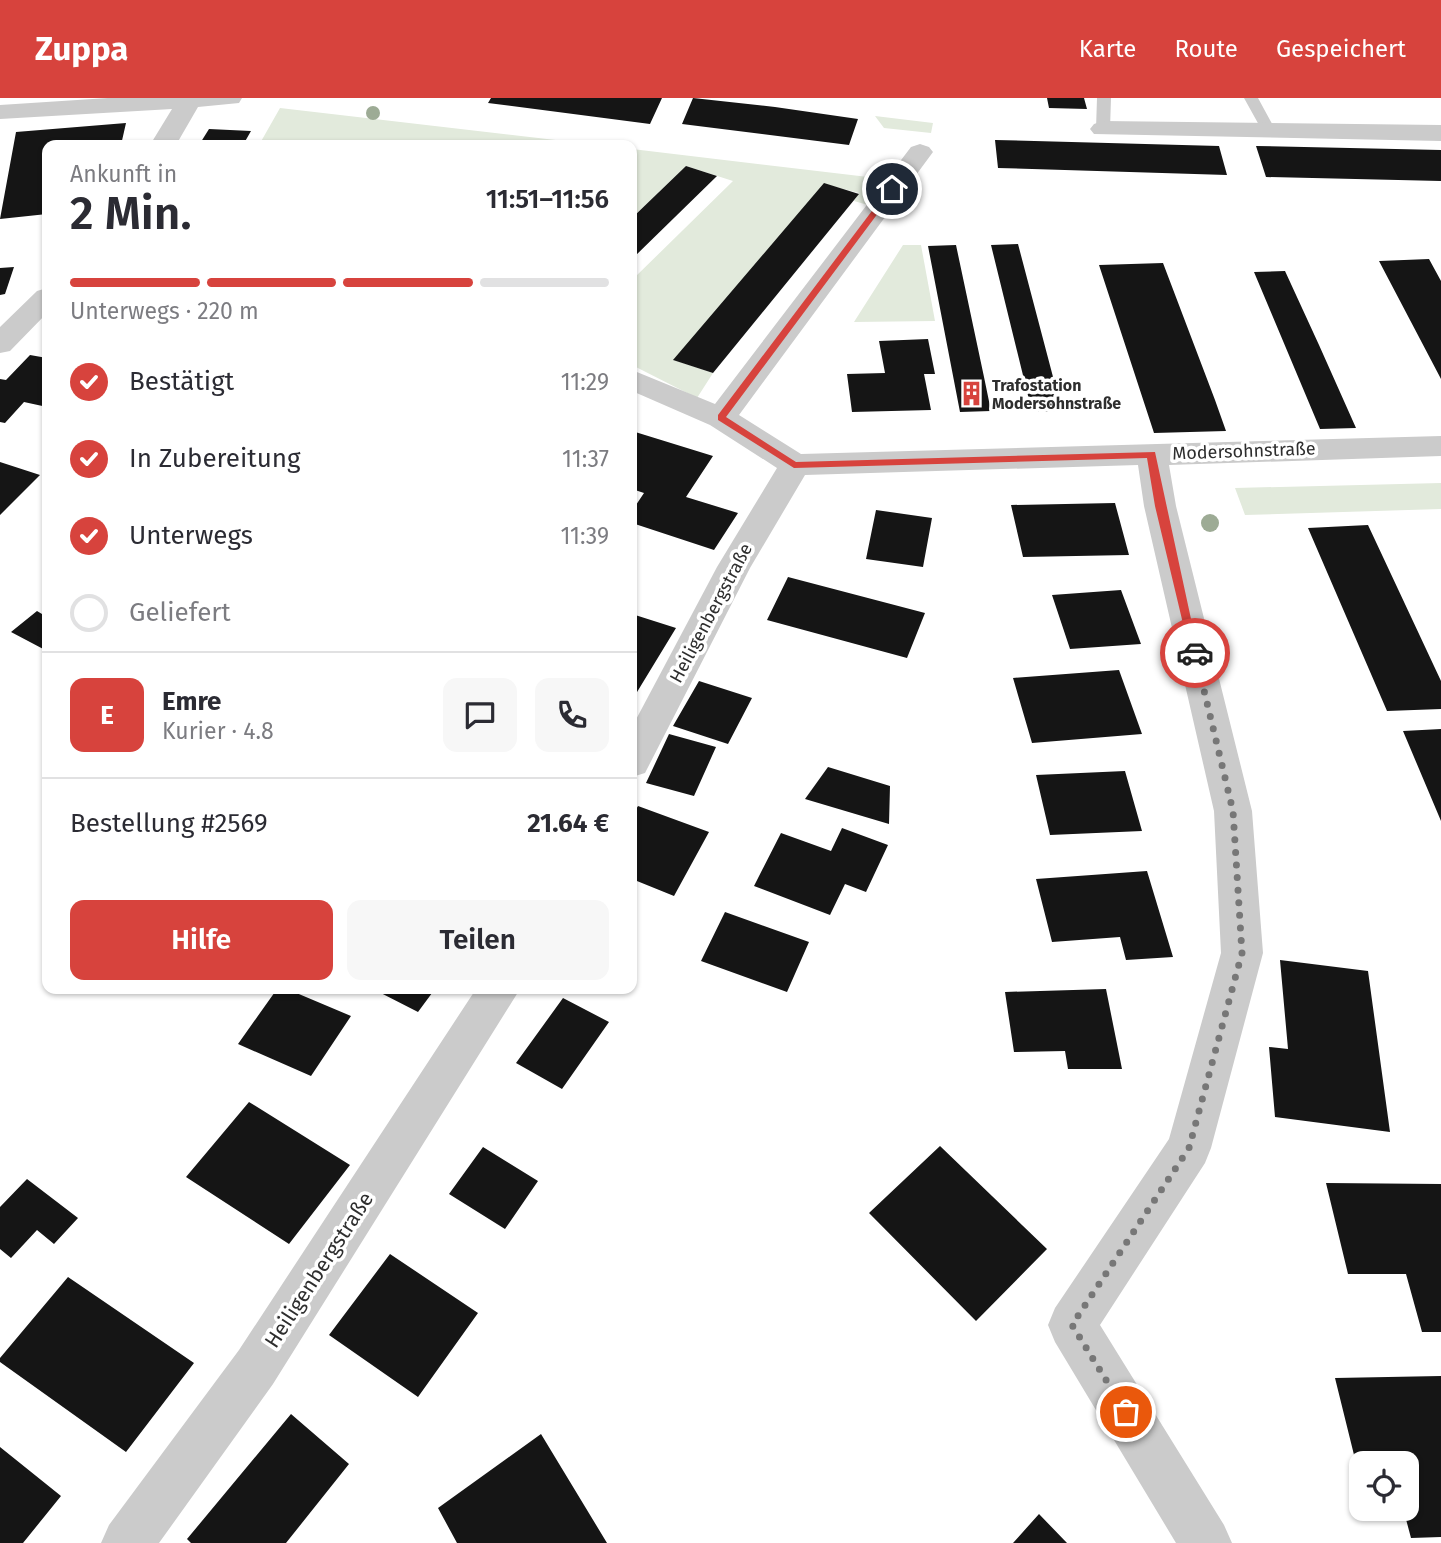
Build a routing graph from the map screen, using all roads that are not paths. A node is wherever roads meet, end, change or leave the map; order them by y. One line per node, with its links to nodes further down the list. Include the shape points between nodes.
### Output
1 (230, 98): 4 (street)
2 (1104, 98): 6 (lane)
3 (1251, 98): 7 (lane)
4 (189, 100): 5 (street); 9 (street)
5 (0, 113)
6 (1102, 129): 7 (street)
7 (1269, 131): 8 (street)
8 (1441, 133)
9 (166, 140)
10 (920, 152): 14 (street)
11 (42, 303): 12 (street)
12 (0, 344)
13 (637, 382): 14 (street)
14 (721, 418): 17 (street)
15 (1441, 446): 16 (street, Modersohnstraße)
16 (1152, 454): 17 (street, Modersohnstraße); 21 (street, via 1160,506 1233,811 1242,953 1189,1148 1072,1325)
17 (794, 465): 18 (street, Heiligenbergstraße, via 734,567)
18 (637, 752)
19 (496, 994): 20 (street, Heiligenbergstraße, via 256,1367)
20 (127, 1543)
21 (1206, 1543)

